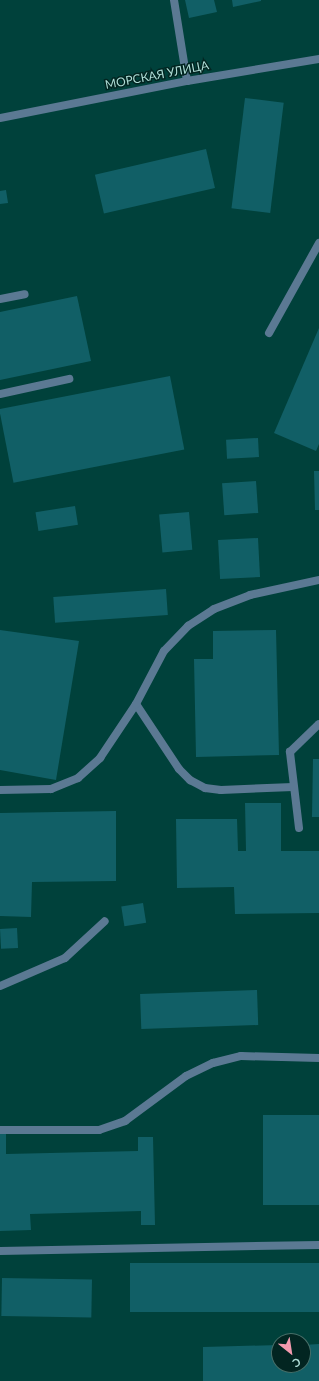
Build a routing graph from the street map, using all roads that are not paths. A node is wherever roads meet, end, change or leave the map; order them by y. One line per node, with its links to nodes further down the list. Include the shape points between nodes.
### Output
1 (174, 0): 3 (street)
2 (319, 59): 3 (street, МОРСКАЯ УЛИЦА)
3 (187, 81): 4 (street, МОРСКАЯ УЛИЦА)
4 (0, 118)
5 (319, 243): 8 (street)
6 (25, 294): 7 (street)
7 (0, 299)
8 (269, 333)
9 (69, 379): 10 (street)
10 (0, 394)
11 (319, 580): 12 (street, via 250,595 214,609 188,626 164,651)
12 (136, 704): 14 (street, via 179,769 190,780 205,788 221,790); 15 (street, via 100,758 78,778 51,789)
13 (319, 724): 14 (street, via 290,752)
14 (293, 787): 16 (street)
15 (0, 790)
16 (299, 828)
17 (105, 921): 18 (street, via 66,958)
18 (0, 986)
19 (319, 1058): 20 (street, via 241,1056 213,1063 186,1076 125,1121 99,1130)
20 (0, 1130)
21 (319, 1245): 22 (street)
22 (0, 1251)

